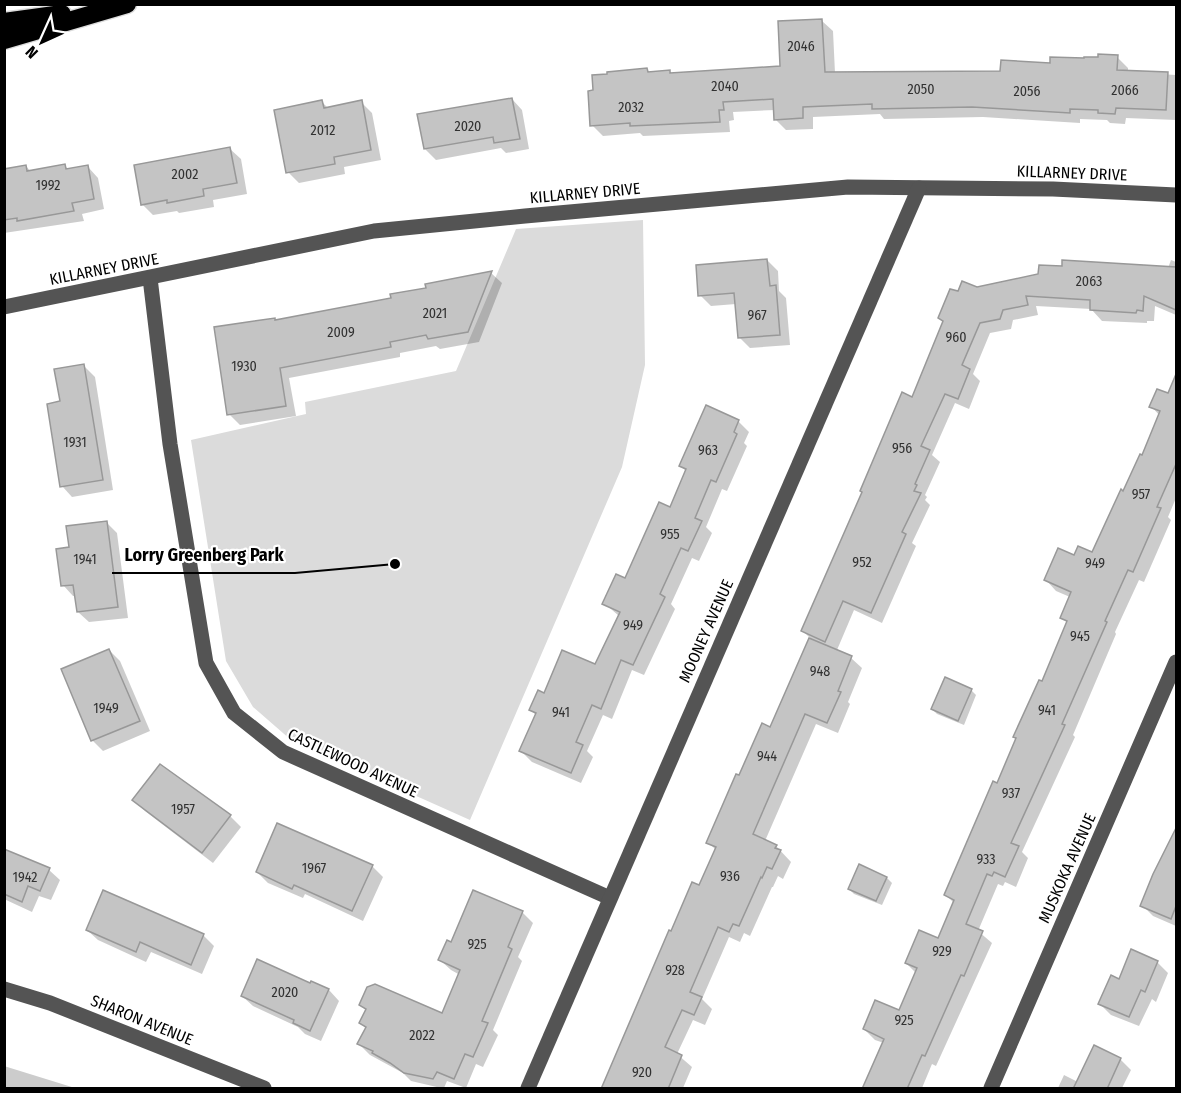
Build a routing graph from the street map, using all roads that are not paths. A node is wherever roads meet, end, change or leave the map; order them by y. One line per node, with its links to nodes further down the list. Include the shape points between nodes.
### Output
1 (121, 4): 3 (highway)
2 (127, 4): 4 (highway)
3 (4, 22)
4 (4, 40)
5 (919, 188): 6 (street, KILLARNEY DRIVE); 7 (street, KILLARNEY DRIVE, via 848,187 374,231); 10 (street, MOONEY AVENUE)
6 (1176, 195)
7 (150, 278): 8 (street, KILLARNEY DRIVE); 10 (street, CASTLEWOOD AVENUE, via 170,444 206,663 234,713 283,752)
8 (4, 307)
9 (1176, 662): 14 (street, MUSKOKA AVENUE)
10 (610, 898): 13 (street, MOONEY AVENUE)
11 (4, 989): 12 (street, SHARON AVENUE, via 50,1003)
12 (264, 1089)
13 (528, 1089)
14 (991, 1089)

